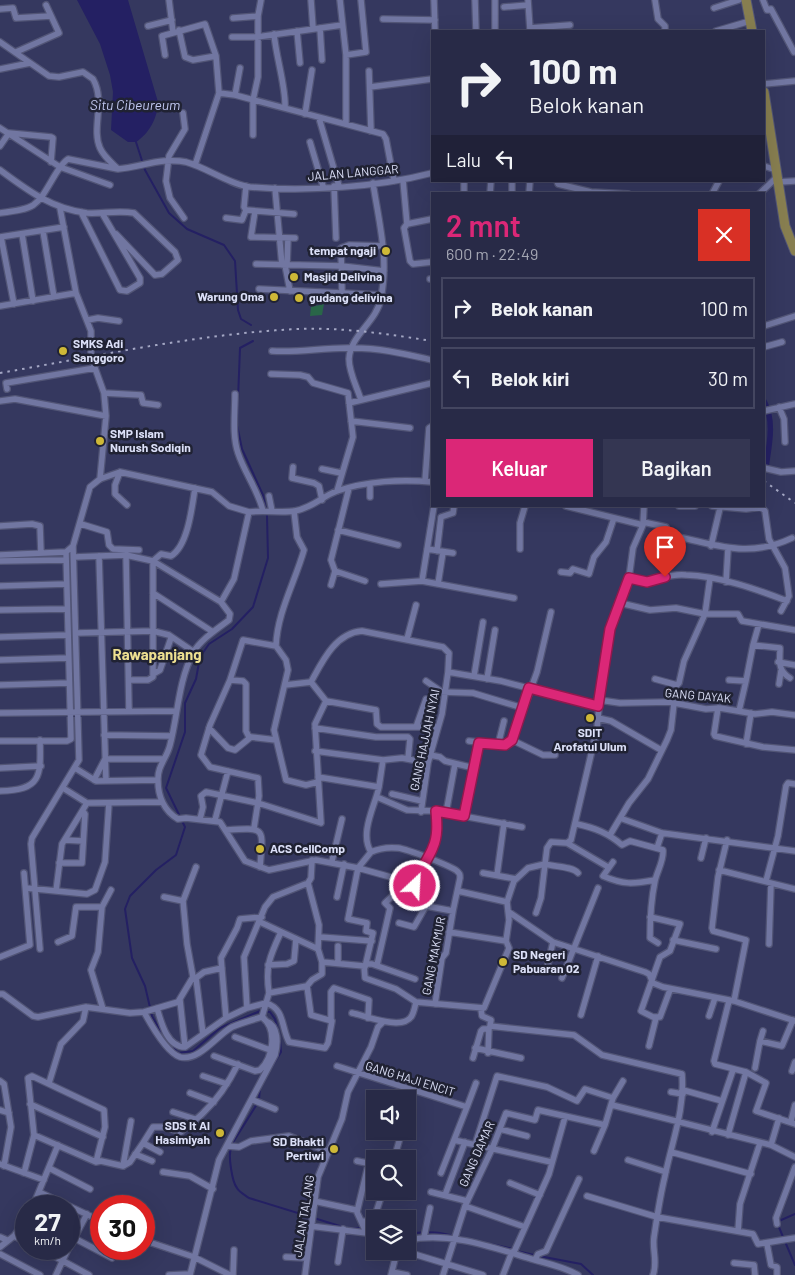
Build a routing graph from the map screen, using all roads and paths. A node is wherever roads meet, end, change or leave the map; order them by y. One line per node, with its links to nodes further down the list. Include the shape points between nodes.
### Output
1 (170, 0): 22 (street)
2 (261, 0): 19 (street)
3 (311, 0): 28 (street)
4 (340, 0): 25 (street)
5 (361, 0): 46 (street, via 366,52)
6 (434, 0): 23 (street)
7 (476, 0): 31 (street)
8 (495, 0): 32 (street)
9 (655, 0): 34 (street, via 657,17)
10 (739, 0): 16 (street)
11 (746, 0): 24 (main road)
12 (763, 0): 44 (street)
13 (528, 3): 15 (street); 33 (street)
14 (46, 5): 18 (street)
15 (504, 7)
16 (714, 8)
17 (0, 9): 18 (street, via 13,8 16,18)
18 (51, 16): 43 (street, via 58,35)
19 (258, 16): 20 (street); 41 (street)
20 (233, 18)
21 (382, 19): 23 (street)
22 (172, 20): 27 (street); 37 (street)
23 (435, 20): 30 (street)
24 (750, 21): 35 (street); 36 (main road)
25 (342, 25): 29 (street); 46 (street)
26 (570, 25): 33 (street)
27 (148, 26)
28 (313, 28): 29 (street); 38 (street)
29 (320, 28): 48 (street)
30 (435, 30)
31 (476, 30)
32 (495, 30)
33 (530, 30)
34 (665, 30)
35 (719, 30)
36 (752, 30)
37 (176, 31): 45 (street, via 161,38); 47 (street, via 185,57 193,60); 47 (street, via 205,24)
38 (297, 31): 39 (street); 50 (street)
39 (274, 34): 41 (street); 63 (street)
40 (232, 37): 41 (street)
41 (257, 37): 61 (street, via 257,83)
42 (0, 42): 43 (street)
43 (16, 52): 49 (street)
44 (795, 53)
45 (165, 55)
46 (346, 55): 67 (street)
47 (216, 56): 59 (street)
48 (322, 60)
49 (30, 63): 52 (street); 80 (street, via 55,77 83,72 94,79 100,101 99,145)
50 (300, 63)
51 (240, 68): 60 (street)
52 (0, 69)
53 (312, 70): 65 (street)
54 (369, 71): 58 (street)
55 (431, 79): 58 (street)
56 (795, 81): 57 (street)
57 (765, 84)
58 (370, 87): 69 (street)
59 (219, 92): 60 (street); 77 (street)
60 (235, 94): 61 (street)
61 (253, 100): 63 (street); 72 (street)
62 (765, 105): 70 (main road)
63 (285, 107): 65 (street)
64 (183, 113): 75 (street, via 185,129)
65 (305, 114): 66 (street)
66 (319, 118): 67 (street); 92 (street)
67 (346, 124): 69 (street)
68 (0, 128): 71 (street)
69 (371, 130): 86 (street, via 383,134 386,139)
70 (767, 132): 83 (main road)
71 (10, 133): 74 (street); 76 (street); 76 (street, via 52,137)
72 (253, 135)
73 (310, 142): 91 (street)
74 (0, 146)
75 (168, 161): 77 (street, JALAN LANGGAR); 80 (street, JALAN LANGGAR); 107 (street, via 168,190)
76 (51, 162): 78 (street)
77 (195, 165): 90 (street, JALAN LANGGAR)
78 (60, 167): 80 (street, via 71,159); 89 (street); 98 (street)
79 (765, 167): 83 (street)
80 (118, 169)
81 (0, 170): 98 (street)
82 (431, 173): 84 (street, JALAN LANGGAR)
83 (777, 176): 85 (street); 97 (street); 121 (main road, via 785,226)
84 (403, 180): 86 (street, JALAN LANGGAR); 110 (street)
85 (795, 181)
86 (394, 182): 88 (street, JALAN LANGGAR)
87 (557, 182): 93 (street)
88 (373, 183): 92 (street, JALAN LANGGAR); 120 (street)
89 (110, 185)
90 (246, 186): 94 (street, JALAN LANGGAR); 100 (street)
91 (323, 186): 92 (street, JALAN LANGGAR); 94 (street, JALAN LANGGAR)
92 (336, 186): 118 (street)
93 (568, 187): 95 (street); 96 (street)
94 (275, 188): 105 (street)
95 (567, 192)
96 (591, 192)
97 (760, 192)
98 (41, 199): 99 (street); 104 (street, via 31,209)
99 (60, 208): 102 (street); 111 (street)
100 (246, 210): 101 (street); 108 (street, via 242,220)
101 (254, 211): 105 (street); 119 (street, via 251,237)
102 (81, 212): 103 (street); 114 (street, via 123,292 138,286 141,281)
103 (102, 212): 114 (street); 114 (street, via 134,213 175,252 178,260 162,274 155,275)
104 (0, 213)
105 (276, 213): 106 (street); 119 (street)
106 (294, 214)
107 (184, 218)
108 (226, 218)
109 (431, 219): 110 (street)
110 (407, 224): 122 (street, via 404,228 410,261 413,264)
111 (64, 227): 112 (street); 129 (street)
112 (43, 231): 113 (street); 132 (street)
113 (22, 234): 115 (street); 133 (street)
114 (116, 234)
115 (1, 237): 134 (street)
116 (288, 238): 117 (street); 119 (street); 124 (street)
117 (295, 238)
118 (336, 238)
119 (278, 239): 124 (street)
120 (383, 246): 125 (street, via 343,247 340,251); 126 (street)
121 (795, 251)
122 (431, 262)
123 (256, 264): 124 (street)
124 (285, 265): 125 (street); 128 (street)
125 (342, 266): 126 (street); 130 (street)
126 (384, 271): 131 (street)
127 (259, 289): 128 (street)
128 (290, 291): 130 (street)
129 (76, 293): 132 (street); 137 (street)
130 (342, 293): 131 (street)
131 (382, 295): 142 (street, via 371,321)
132 (54, 297): 133 (street)
133 (33, 301): 134 (street)
134 (14, 304): 135 (street)
135 (0, 306)
136 (795, 316): 139 (street)
137 (88, 320): 138 (street); 145 (street)
138 (119, 321)
139 (765, 326)
140 (782, 342): 141 (street)
141 (765, 347)
142 (352, 348): 143 (street); 144 (street, via 397,351); 151 (street, via 349,361)
143 (272, 351)
144 (431, 360)
145 (95, 368): 148 (street); 149 (street)
146 (271, 374): 153 (street, via 307,376 313,383 348,393)
147 (431, 383): 151 (street)
148 (4, 386)
149 (104, 393): 155 (street, via 141,395 143,403); 158 (street)
150 (235, 394): 188 (street, via 238,453)
151 (362, 400): 153 (street)
152 (0, 401): 158 (street, via 15,399)
153 (349, 403): 159 (street)
154 (795, 404): 156 (street)
155 (158, 405)
156 (779, 408): 157 (street); 162 (street, via 784,419)
157 (766, 410)
158 (106, 416): 169 (street)
159 (351, 421): 161 (street); 168 (street, via 353,437)
160 (431, 427): 170 (street)
161 (410, 428)
162 (785, 442)
163 (293, 467): 178 (street, via 292,478 314,482 319,486)
164 (322, 468): 168 (street)
165 (765, 468): 166 (street)
166 (795, 471)
167 (120, 472): 169 (street); 173 (street); 179 (street, via 115,494)
168 (341, 473): 175 (street)
169 (100, 480): 193 (street, via 88,492)
170 (425, 481): 171 (street); 172 (street)
171 (431, 482)
172 (370, 484): 174 (street); 177 (street)
173 (195, 488): 190 (street, via 212,492 229,506); 216 (street, via 178,552 171,556 161,554)
174 (349, 488): 175 (street); 195 (street)
175 (337, 491): 178 (street)
176 (269, 496): 188 (street)
177 (370, 497)
178 (322, 500): 189 (street)
179 (127, 505)
180 (434, 507): 205 (street)
181 (454, 507): 206 (street, via 452,513 441,517)
182 (525, 507): 202 (street, via 520,523)
183 (570, 507): 191 (street)
184 (644, 507): 192 (street)
185 (716, 507): 187 (street)
186 (761, 507): 187 (street); 201 (street, via 765,511)
187 (720, 508): 200 (street)
188 (267, 511): 189 (street); 190 (street)
189 (294, 511): 256 (street, via 297,537 304,550 282,614)
190 (249, 512): 234 (street, via 234,579)
191 (614, 518): 192 (street); 218 (street, via 589,574 573,569 570,573)
192 (643, 523): 196 (street, via 666,527 667,535); 220 (street, via 633,548)
193 (81, 524): 199 (street); 204 (street, via 107,532 113,549)
194 (0, 526): 208 (street, via 37,524 41,529)
195 (338, 530): 198 (street); 217 (street, via 331,555)
196 (672, 536): 200 (street); 219 (street)
197 (792, 538): 201 (street)
198 (398, 545)
199 (73, 546): 207 (street); 213 (street)
200 (711, 546): 203 (street)
201 (772, 547): 203 (street); 232 (street, via 783,564)
202 (520, 549)
203 (728, 549): 224 (street)
204 (139, 550)
205 (427, 550): 206 (street); 223 (street)
206 (440, 551): 209 (street); 227 (street)
207 (66, 552): 208 (street); 214 (street)
208 (41, 553): 210 (street)
209 (453, 553)
210 (0, 555)
211 (126, 555): 212 (street); 216 (street); 248 (street)
212 (99, 556): 213 (street); 247 (street)
213 (74, 557): 233 (street)
214 (65, 560): 215 (street); 225 (street)
215 (0, 561)
216 (153, 561): 230 (street); 234 (street)
217 (336, 570): 222 (street); 229 (street)
218 (561, 572)
219 (665, 577): 220 (street, via 647,582); 221 (street)
220 (629, 578): 235 (street)
221 (710, 578): 224 (street); 241 (street)
222 (365, 581)
223 (422, 581): 226 (street); 227 (street)
224 (726, 582): 232 (street)
225 (66, 584): 228 (street); 237 (street)
226 (381, 584)
227 (438, 584): 231 (street)
228 (0, 586)
229 (331, 586)
230 (153, 593): 246 (street); 249 (street)
231 (514, 598)
232 (790, 598): 239 (street)
233 (74, 602): 237 (street); 250 (street)
234 (221, 602): 249 (street, via 230,618)
235 (620, 603): 241 (street, via 636,608 676,608); 283 (street, via 610,629)
236 (416, 605): 254 (street)
237 (67, 606): 238 (street); 251 (street)
238 (0, 610)
239 (781, 611)
240 (551, 612): 279 (street)
241 (705, 614): 243 (street, via 738,614 742,621); 268 (street, via 677,685)
242 (483, 622): 265 (street)
243 (758, 624): 245 (street); 255 (street)
244 (495, 630): 267 (street)
245 (795, 630)
246 (154, 631): 248 (street); 253 (street); 264 (street)
247 (100, 632): 248 (street); 250 (street); 291 (street)
248 (127, 632): 269 (street)
249 (213, 632): 257 (street)
250 (76, 633): 290 (street)
251 (68, 635): 252 (street); 258 (street)
252 (0, 637)
253 (171, 638): 257 (street); 264 (street, via 160,670)
254 (407, 639): 263 (street, GANG HAJJAH NYAI, via 446,649 449,653); 273 (street, via 358,631 336,643)
255 (753, 645): 260 (street, via 780,648); 274 (street)
256 (276, 646): 270 (street, via 243,640); 278 (street, via 286,660 288,670)
257 (194, 652): 288 (street)
258 (68, 658): 259 (street); 275 (street)
259 (0, 660)
260 (778, 662): 261 (street); 262 (street)
261 (795, 665)
262 (781, 670): 266 (street); 276 (street)
263 (448, 672): 265 (street, GANG DAYAK); 280 (street, GANG HAJJAH NYAI)
264 (153, 674): 269 (street, via 148,680)
265 (474, 676): 267 (street, GANG DAYAK)
266 (790, 678)
267 (487, 679): 279 (street, GANG DAYAK)
268 (655, 679)
269 (129, 680): 287 (street)
270 (230, 680): 299 (street); 303 (street, via 246,684 246,731)
271 (729, 680): 274 (street)
272 (426, 681): 280 (street)
273 (311, 682): 278 (street); 282 (street)
274 (746, 682): 289 (street)
275 (69, 684): 277 (street); 290 (street)
276 (779, 684)
277 (0, 685)
278 (284, 685): 305 (street, via 274,730)
279 (529, 688): 283 (street, GANG DAYAK); 285 (street)
280 (446, 693): 285 (street, via 473,693); 298 (street, GANG HAJJAH NYAI)
281 (426, 699): 297 (street)
282 (326, 701): 297 (street, via 376,710 377,724 381,727); 300 (street, via 315,720)
283 (599, 703): 284 (street, GANG DAYAK); 295 (street)
284 (674, 703): 286 (street, GANG DAYAK); 313 (street, via 671,730)
285 (523, 708): 306 (street)
286 (718, 708): 289 (street, GANG DAYAK); 310 (street, via 714,734)
287 (129, 711): 288 (street); 291 (street)
288 (175, 711): 302 (street)
289 (739, 711): 293 (street, GANG DAYAK)
290 (75, 712): 291 (street); 292 (street); 304 (street, via 70,740); 325 (street, via 78,760)
291 (103, 712): 301 (street)
292 (0, 713)
293 (751, 713): 294 (street, GANG DAYAK); 310 (street)
294 (795, 715)
295 (598, 718): 313 (street, via 611,721); 354 (street)
296 (504, 721): 311 (street)
297 (416, 727): 298 (street)
298 (438, 727): 315 (street, GANG HAJJAH NYAI)
299 (209, 728): 303 (street, via 228,748 235,750); 327 (street, via 201,755 210,768)
300 (315, 728): 314 (street); 318 (street, via 376,737 408,737)
301 (104, 736): 302 (street); 319 (street)
302 (172, 736): 317 (street, via 169,750)
303 (249, 737): 305 (street)
304 (40, 740): 307 (street); 323 (street)
305 (276, 740): 328 (street, via 286,780 306,785)
306 (512, 740): 311 (street); 316 (street, via 543,755)
307 (0, 741)
308 (469, 741): 309 (street)
309 (479, 743): 311 (street); 326 (street)
310 (746, 744): 312 (street)
311 (498, 745)
312 (795, 749)
313 (661, 750): 349 (street, via 648,779)
314 (315, 751): 320 (street); 328 (street)
315 (430, 755): 321 (street, GANG HAJJAH NYAI); 322 (street)
316 (555, 755)
317 (162, 758): 319 (street); 330 (street)
318 (408, 758): 320 (street); 321 (street)
319 (105, 759): 329 (street); 331 (street)
320 (383, 760): 333 (street)
321 (428, 763): 339 (street, GANG HAJJAH NYAI)
322 (455, 764): 326 (street); 347 (street)
323 (41, 766): 324 (street); 335 (street, via 37,779 30,786 18,791)
324 (0, 768)
325 (75, 768): 329 (street); 334 (street)
326 (474, 768): 348 (street)
327 (228, 771): 337 (street); 343 (street, via 258,778)
328 (318, 779): 333 (street); 343 (street, via 320,823)
329 (94, 780): 331 (street)
330 (158, 780): 331 (street); 340 (street)
331 (106, 781)
332 (795, 784): 366 (street, via 786,784)
333 (379, 787): 338 (street)
334 (63, 788): 341 (street); 392 (street, via 32,841)
335 (0, 791)
336 (392, 794): 339 (street)
337 (221, 795): 343 (street); 350 (street, via 202,794); 352 (street)
338 (376, 797): 346 (street, via 407,810); 368 (street, via 368,826 367,843)
339 (422, 800): 346 (street, GANG HAJJAH NYAI)
340 (162, 802): 342 (street); 350 (street, via 178,819)
341 (87, 803): 342 (street); 344 (street)
342 (108, 803): 396 (street, via 105,862 95,890 87,894)
343 (258, 803): 356 (street)
344 (83, 811): 361 (street); 363 (street)
345 (436, 811): 346 (street); 347 (street); 370 (street, via 436,835)
346 (422, 812)
347 (446, 813): 348 (street)
348 (464, 816): 353 (street)
349 (620, 818): 358 (street); 359 (street)
350 (200, 819): 352 (street)
351 (342, 819): 372 (street)
352 (215, 820): 357 (street)
353 (504, 824): 355 (street); 385 (street)
354 (577, 824): 359 (street); 364 (street)
355 (522, 827)
356 (254, 828): 357 (street); 378 (street, via 262,837)
357 (227, 830): 378 (street, via 243,858)
358 (662, 833): 360 (street); 365 (street)
359 (610, 835): 365 (street, via 622,845 630,841)
360 (706, 838): 362 (street); 369 (street)
361 (65, 840): 363 (street); 374 (street)
362 (727, 840): 366 (street); 381 (street)
363 (83, 841): 374 (street, via 81,865)
364 (567, 843): 376 (street, via 550,843); 379 (street)
365 (658, 848): 387 (street, via 663,850 663,857)
366 (775, 848): 367 (street); 391 (street)
367 (795, 850)
368 (371, 852): 370 (street, via 400,848); 380 (street)
369 (702, 858)
370 (428, 859): 390 (street, via 419,878); 397 (street, via 459,872)
371 (312, 860): 372 (street); 378 (street, via 273,870); 389 (street)
372 (332, 861): 375 (street)
373 (613, 862): 379 (street)
374 (59, 863): 396 (street)
375 (344, 864): 380 (street); 399 (street)
376 (545, 864): 384 (street, via 571,868); 386 (street, via 528,868); 406 (street)
377 (196, 867): 400 (street)
378 (260, 867)
379 (608, 867): 387 (street, via 603,876 614,881 635,884)
380 (358, 868): 388 (street); 415 (street, via 348,919 367,923 366,931 373,933)
381 (719, 870): 391 (street); 445 (street, via 712,929 746,942)
382 (24, 873): 392 (street)
383 (482, 873): 385 (street)
384 (578, 873)
385 (497, 875): 386 (street)
386 (516, 879): 401 (street)
387 (655, 880): 407 (street)
388 (407, 882): 390 (street, via 415,886); 432 (street, via 386,903 390,908)
389 (308, 883): 408 (street, via 273,897); 412 (street)
390 (421, 883): 402 (street, via 427,889)
391 (768, 883): 395 (street); 420 (street)
392 (31, 888): 396 (street); 424 (street); 426 (street, via 30,945)
393 (598, 888): 423 (street)
394 (111, 890): 403 (street)
395 (795, 890)
396 (56, 891)
397 (458, 891): 401 (street); 404 (street, GANG MAKMUR)
398 (164, 896): 400 (street)
399 (337, 897)
400 (183, 901): 435 (street, via 187,944)
401 (507, 902): 405 (street)
402 (426, 906): 404 (street); 409 (street, via 413,928)
403 (102, 907): 417 (street, via 76,907 72,936); 451 (street, via 98,952 91,975)
404 (453, 911): 411 (street, GANG MAKMUR)
405 (509, 912): 416 (street); 418 (street)
406 (536, 913)
407 (650, 917): 414 (street, via 679,922); 419 (street, via 650,938)
408 (261, 919): 410 (street); 433 (street, via 240,919 221,958); 450 (street, via 244,958)
409 (399, 923)
410 (281, 932): 413 (street); 430 (street)
411 (449, 932): 416 (street); 448 (street, GANG MAKMUR)
412 (320, 937): 415 (street); 422 (street)
413 (296, 939): 422 (street); 430 (street, via 294,961)
414 (673, 940): 425 (street); 438 (street, via 670,951 660,957)
415 (372, 941): 431 (street)
416 (506, 941): 453 (street, via 509,948)
417 (58, 942)
418 (553, 942): 423 (street); 434 (street)
419 (658, 943)
420 (769, 944)
421 (338, 946): 429 (street)
422 (318, 948): 428 (street)
423 (574, 948): 427 (street); 436 (street)
424 (40, 949)
425 (716, 949)
426 (0, 956)
427 (598, 956): 438 (street, via 645,972); 456 (street)
428 (322, 962): 429 (street); 439 (street, via 322,974)
429 (338, 963): 431 (street)
430 (268, 965): 441 (street)
431 (366, 965): 432 (street); 446 (street, via 365,978 396,989)
432 (377, 965): 437 (street)
433 (222, 968): 435 (street); 459 (street)
434 (546, 968)
435 (195, 977): 444 (street); 467 (street)
436 (562, 978)
437 (415, 979)
438 (652, 981): 440 (street); 461 (street, via 640,1010)
439 (307, 986): 441 (street); 462 (street, via 311,1015)
440 (670, 990): 443 (street); 461 (street, via 662,1014)
441 (269, 993): 447 (street)
442 (0, 994): 449 (street, via 38,1017)
443 (715, 998): 445 (street); 457 (street)
444 (180, 1000): 452 (street); 471 (street)
445 (731, 1001): 463 (street); 482 (street, via 714,1061)
446 (416, 1002): 448 (street); 464 (street, via 410,1019)
447 (266, 1004): 450 (street); 458 (street); 462 (street, via 280,1014 288,1040 292,1043 325,1048)
448 (435, 1004): 453 (street)
449 (86, 1007): 451 (street); 489 (street, via 83,1021 61,1044)
450 (247, 1008): 459 (street)
451 (103, 1009): 454 (street)
452 (155, 1009): 454 (street); 471 (street, via 175,1044)
453 (481, 1009): 465 (street, via 482,1016 491,1020)
454 (145, 1012): 458 (street, via 157,1034 175,1054 185,1057 195,1055 233,1027)
455 (352, 1013): 460 (street)
456 (581, 1015)
457 (709, 1016)
458 (263, 1017): 473 (street, via 272,1033); 496 (street, via 276,1032 277,1049)
459 (226, 1018): 467 (street)
460 (368, 1018): 462 (street, via 369,1000 334,988 331,992); 464 (street)
461 (656, 1018): 470 (street)
462 (331, 1020)
463 (794, 1020): 469 (street, via 782,1046)
464 (382, 1023): 485 (street, JALAN TALANG)
465 (490, 1028): 472 (street, via 482,1029); 474 (street); 493 (street, via 574,1035 602,1055 681,1072)
466 (763, 1031): 469 (street)
467 (203, 1034): 471 (street)
468 (235, 1037): 473 (street)
469 (760, 1041): 481 (street)
470 (649, 1046)
471 (185, 1047)
472 (475, 1048): 474 (street); 476 (street)
473 (270, 1050): 479 (street, via 262,1069 255,1071)
474 (488, 1053): 477 (street)
475 (214, 1056): 479 (street)
476 (474, 1058)
477 (521, 1058)
478 (795, 1062): 483 (street)
479 (238, 1064): 491 (street)
480 (336, 1066): 485 (street, GANG HAJI ENCIT)
481 (756, 1068)
482 (733, 1070): 484 (street); 497 (street)
483 (792, 1071)
484 (746, 1072): 508 (street, via 766,1083 756,1111); 517 (street)
485 (357, 1074): 502 (street, GANG HAJI ENCIT); 531 (street, JALAN TALANG)
486 (203, 1076): 491 (street)
487 (0, 1081): 506 (street, via 4,1084)
488 (623, 1081): 495 (street)
489 (49, 1083): 499 (street, via 30,1076); 519 (street, via 104,1110)
490 (476, 1083): 502 (street)
491 (227, 1084): 498 (street)
492 (671, 1092): 493 (street)
493 (683, 1092): 497 (street); 511 (street)
494 (190, 1093): 498 (street)
495 (614, 1098): 500 (street); 525 (street, via 584,1089 577,1101 547,1087 497,1076)
496 (254, 1101): 503 (street); 527 (street)
497 (722, 1101): 515 (street)
498 (214, 1102): 509 (street)
499 (30, 1104): 516 (street); 519 (street)
500 (612, 1105): 511 (street); 513 (street)
501 (795, 1105): 512 (street)
502 (467, 1106): 520 (street, GANG HAJI ENCIT)
503 (275, 1109)
504 (0, 1110): 506 (street)
505 (173, 1112): 509 (street)
506 (9, 1113): 540 (street, via 10,1135)
507 (565, 1117): 513 (street); 514 (street, GANG DAMAR, via 538,1110 534,1120 506,1113); 539 (street)
508 (779, 1118): 512 (street); 526 (street)
509 (195, 1119): 522 (street, via 181,1132 153,1127)
510 (131, 1121): 541 (street)
511 (679, 1121): 515 (street); 532 (street)
512 (793, 1122)
513 (605, 1126): 529 (street)
514 (500, 1129): 518 (street); 528 (street, GANG DAMAR)
515 (712, 1132): 517 (street)
516 (34, 1135): 524 (street); 546 (street)
517 (728, 1135): 523 (street)
518 (527, 1136)
519 (103, 1137): 538 (street)
520 (454, 1140): 521 (street); 547 (street, GANG HAJI ENCIT)
521 (465, 1142): 525 (street); 558 (street)
522 (143, 1143): 530 (street); 533 (street)
523 (760, 1143): 526 (street); 548 (street)
524 (58, 1145): 538 (street); 543 (street)
525 (475, 1145): 528 (street)
526 (771, 1145): 534 (street)
527 (230, 1147): 531 (street, via 251,1140 289,1136); 553 (street, via 216,1169)
528 (492, 1149): 539 (street); 562 (street, GANG DAMAR)
529 (594, 1151)
530 (160, 1152)
531 (329, 1152): 561 (street, JALAN TALANG, via 318,1177)
532 (671, 1152): 545 (street); 548 (street)
533 (135, 1154): 536 (street); 541 (street)
534 (795, 1157)
535 (628, 1160): 545 (street)
536 (152, 1161)
537 (357, 1161): 565 (street, via 368,1166)
538 (96, 1162): 541 (street)
539 (551, 1162): 559 (street)
540 (2, 1165): 546 (street)
541 (123, 1166)
542 (795, 1167): 569 (street, via 776,1218)
543 (49, 1168): 550 (street); 552 (street)
544 (163, 1172): 553 (street, via 190,1176)
545 (666, 1172): 568 (street)
546 (24, 1173): 550 (street)
547 (441, 1173)
548 (751, 1174): 577 (street, via 740,1204)
549 (579, 1179): 594 (street, via 546,1251)
550 (44, 1180): 554 (street)
551 (510, 1183): 559 (street)
552 (90, 1189)
553 (213, 1189): 592 (street)
554 (39, 1192): 556 (street); 557 (street)
555 (431, 1192): 558 (street)
556 (38, 1195)
557 (45, 1195)
558 (445, 1195): 562 (street)
559 (540, 1195): 574 (street)
560 (587, 1196): 568 (street)
561 (314, 1202): 565 (street, via 353,1208); 570 (street, JALAN TALANG)
562 (466, 1203): 574 (street); 582 (street, GANG DAMAR)
563 (430, 1208): 578 (street)
564 (80, 1211): 566 (street)
565 (357, 1212): 573 (street)
566 (87, 1214): 567 (street); 572 (street)
567 (90, 1216)
568 (657, 1217): 577 (street); 615 (street)
569 (777, 1224)
570 (310, 1225): 575 (street); 595 (street, JALAN TALANG)
571 (366, 1226): 573 (street)
572 (80, 1227)
573 (363, 1227): 575 (street); 576 (street)
574 (525, 1227): 589 (street)
575 (344, 1229): 599 (street)
576 (366, 1229)
577 (738, 1231): 586 (street, via 753,1234 758,1244)
578 (425, 1233): 581 (street); 582 (street)
579 (14, 1236): 584 (street)
580 (0, 1237): 584 (street)
581 (416, 1237)
582 (455, 1237): 589 (street); 600 (street, GANG DAMAR)
583 (795, 1238): 586 (street)
584 (7, 1240): 587 (street)
585 (155, 1244): 592 (street)
586 (767, 1244): 617 (street, via 771,1265 777,1267)
587 (0, 1247)
588 (234, 1250): 608 (street)
589 (514, 1251): 594 (street); 613 (street)
590 (0, 1254): 603 (street)
591 (416, 1254): 600 (street)
592 (194, 1256): 607 (street); 608 (street)
593 (286, 1257): 595 (street)
594 (537, 1257): 614 (street)
595 (307, 1258): 609 (street, JALAN TALANG)
596 (59, 1260): 598 (street)
597 (395, 1260): 602 (street)
598 (62, 1262): 604 (street); 605 (street)
599 (338, 1262)
600 (447, 1263): 611 (street, GANG DAMAR); 612 (street)
601 (734, 1263): 616 (street, via 754,1264)
602 (391, 1274): 610 (street)
603 (40, 1275)
604 (56, 1275)
605 (88, 1275)
606 (169, 1275): 607 (street)
607 (190, 1275)
608 (231, 1275)
609 (305, 1275)
610 (407, 1275)
611 (443, 1275)
612 (483, 1275)
613 (503, 1275)
614 (578, 1275)
615 (653, 1275)
616 (755, 1275)
617 (777, 1275)

